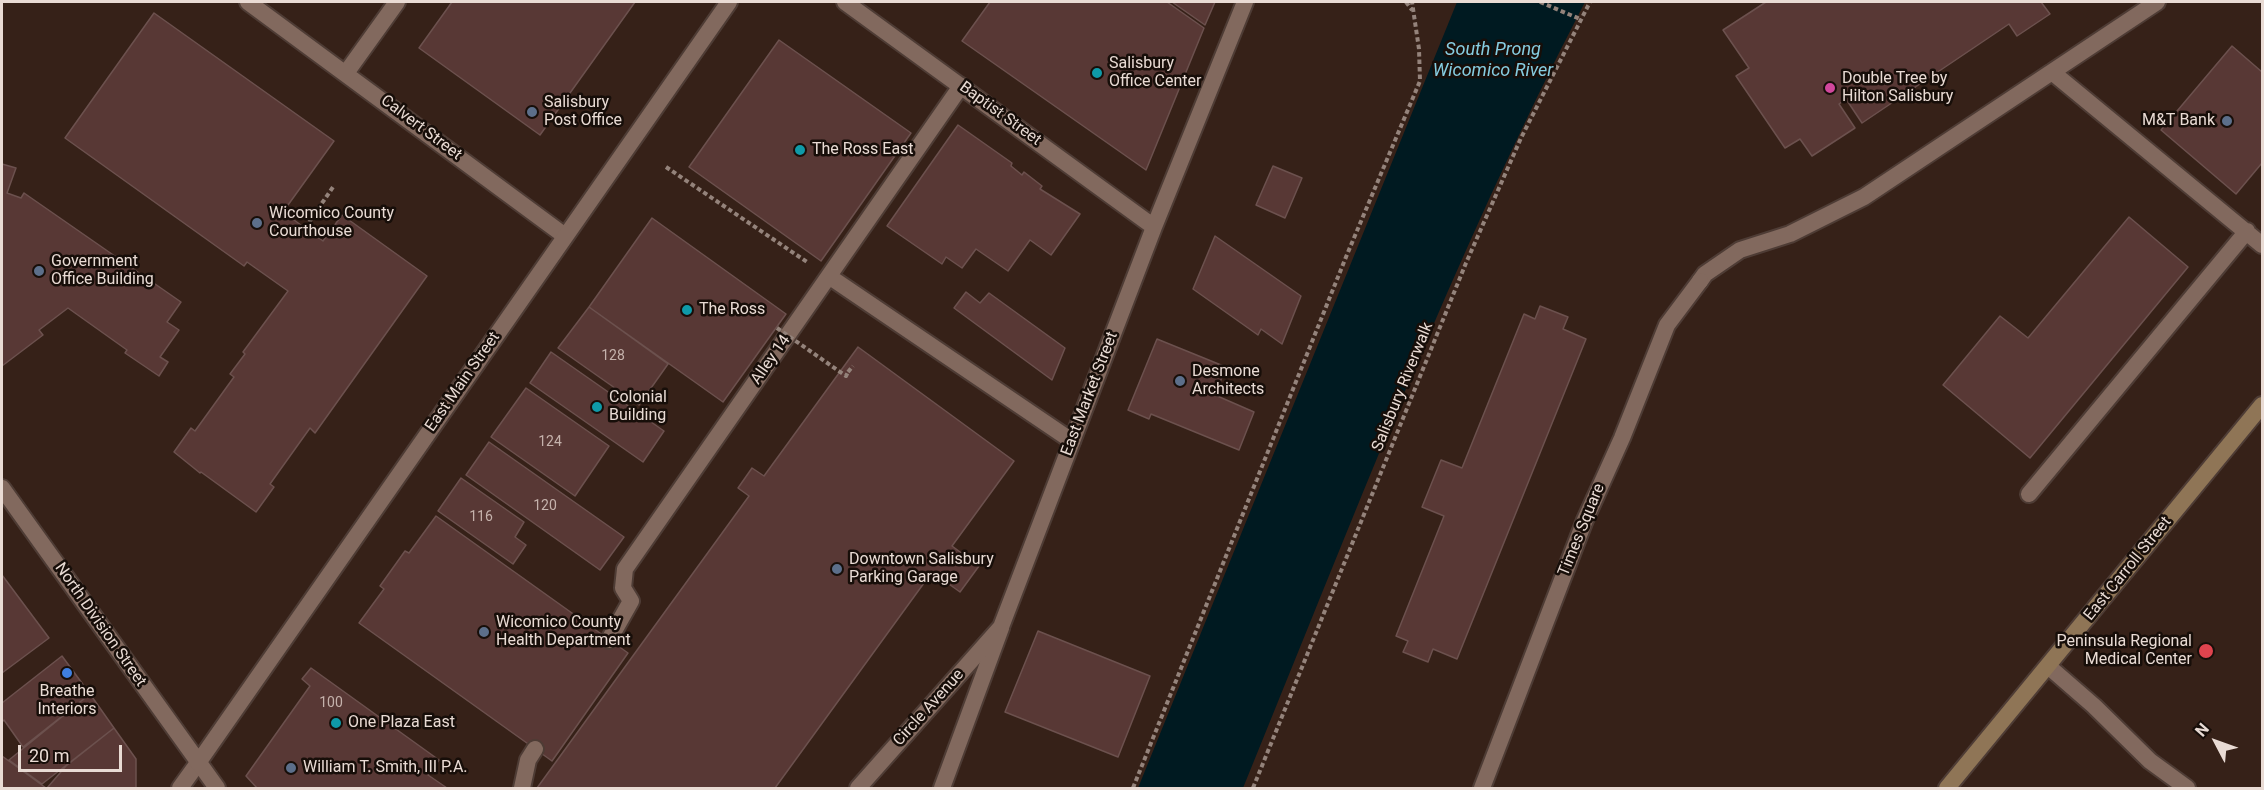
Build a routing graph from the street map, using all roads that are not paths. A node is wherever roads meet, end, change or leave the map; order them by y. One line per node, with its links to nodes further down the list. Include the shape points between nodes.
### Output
1 (248, 2): 8 (street, Calvert Street)
2 (397, 2): 8 (street)
3 (729, 2): 12 (street, East Main Street)
4 (845, 2): 9 (street, Baptist Street)
5 (1245, 2): 10 (street, East Market Street)
6 (2157, 2): 7 (street, Times Square)
7 (2052, 72): 11 (street); 29 (street, Times Square, via 1864,197 1790,234 1740,250 1705,274 1667,326 1585,520)
8 (346, 74): 12 (street, Calvert Street)
9 (961, 86): 10 (street, Baptist Street); 14 (street, Alley 14)
10 (1154, 227): 16 (street, East Market Street)
11 (2247, 231): 13 (street); 18 (street)
12 (565, 236): 23 (street, East Main Street)
13 (2262, 244)
14 (830, 277): 16 (street); 20 (street, Alley 14, via 624,569 623,588 630,601)
15 (2262, 405): 21 (main road, East Carroll Street)
16 (1072, 441): 19 (street, East Market Street)
17 (2, 488): 23 (street, North Division Street)
18 (2029, 494)
19 (1001, 627): 27 (street, Circle Avenue); 28 (street, East Market Street)
20 (609, 640)
21 (2048, 666): 30 (main road, East Carroll Street); 31 (street, via 2150,761)
22 (535, 749): 26 (street, via 528,760)
23 (198, 763): 24 (street, East Main Street); 25 (street, North Division Street)
24 (180, 789)
25 (218, 789)
26 (522, 789)
27 (858, 789)
28 (942, 789)
29 (1482, 789)
30 (1947, 789)
31 (2187, 789)

